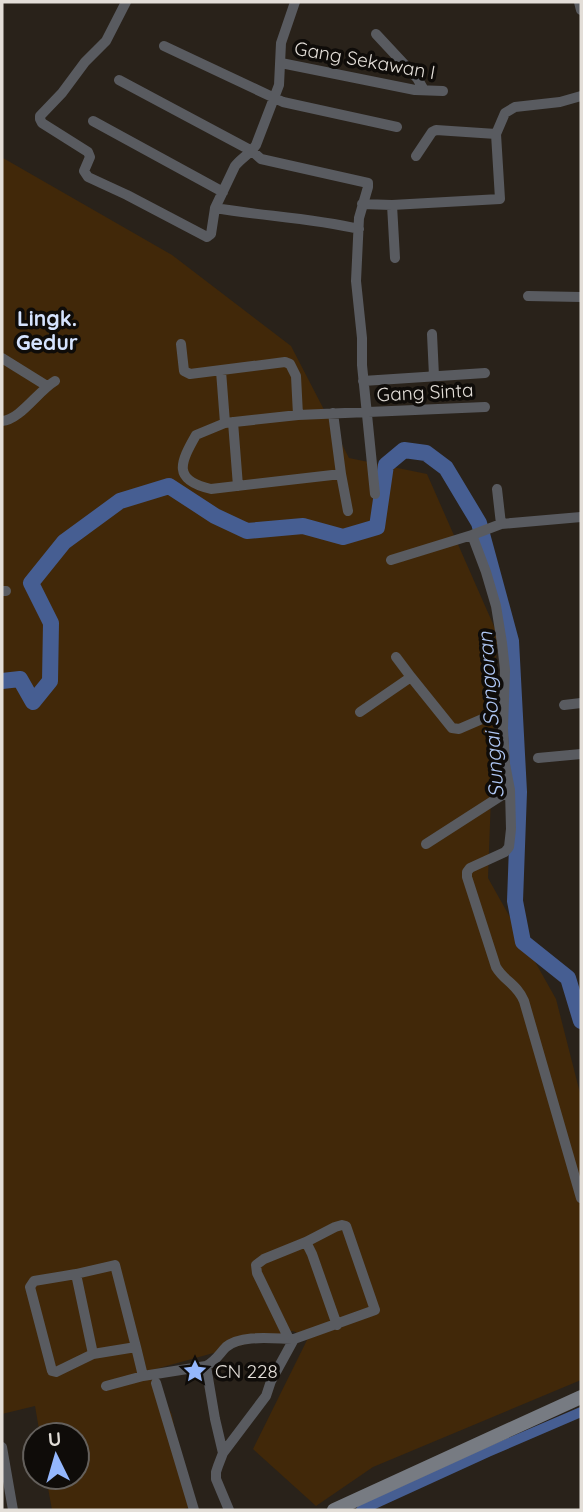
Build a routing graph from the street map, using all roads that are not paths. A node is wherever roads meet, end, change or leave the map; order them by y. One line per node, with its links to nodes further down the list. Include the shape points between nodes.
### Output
1 (127, 2): 21 (street, via 106,41 40,116 42,124 88,152 88,177 202,236 211,234)
2 (295, 2): 7 (street, via 281,43)
3 (579, 2): 4 (street)
4 (581, 10)
5 (376, 34): 9 (street)
6 (164, 46): 12 (street)
7 (281, 63): 9 (street, Gang Sekawan I); 12 (street)
8 (119, 80): 16 (street)
9 (424, 90): 10 (street, Gang Sekawan I)
10 (443, 91)
11 (581, 96): 15 (street, via 515,107 503,117)
12 (275, 97): 14 (street); 16 (street)
13 (93, 121): 18 (street)
14 (397, 127)
15 (496, 135): 17 (street, via 436,130); 20 (street, via 501,198)
16 (252, 151): 18 (street, via 239,160); 19 (street, via 261,159 368,183)
17 (416, 156)
18 (223, 192): 21 (street)
19 (362, 204): 20 (street); 22 (street)
20 (392, 205): 23 (street)
21 (215, 208): 22 (street)
22 (359, 229): 32 (street, via 356,281)
23 (395, 258)
24 (528, 296): 25 (street)
25 (581, 297)
26 (432, 334): 31 (street)
27 (181, 344): 29 (street, via 186,373)
28 (2, 358): 37 (street, via 51,383 13,418)
29 (221, 371): 36 (street, via 290,364 296,376); 38 (street)
30 (485, 373): 31 (street)
31 (434, 376): 32 (street)
32 (363, 381): 35 (street)
33 (485, 407): 35 (street, Gang Sinta)
34 (333, 413): 35 (street, Gang Sinta); 36 (street, Gang Sinta); 39 (street)
35 (367, 413): 42 (street)
36 (298, 415): 38 (street, Gang Sinta)
37 (2, 421)
38 (229, 423): 40 (street); 40 (street, Gang Sinta, via 195,435 182,462 183,472 200,487)
39 (341, 474): 40 (street); 43 (street)
40 (238, 486)
41 (497, 489): 45 (street)
42 (375, 494)
43 (348, 511)
44 (581, 517): 45 (street)
45 (497, 526): 46 (street)
46 (475, 534): 47 (street); 52 (street, via 499,625 505,670)
47 (391, 559)
48 (396, 657): 49 (street)
49 (411, 677): 52 (street, via 454,729); 53 (street)
50 (581, 703): 51 (street)
51 (564, 705)
52 (503, 710): 56 (street)
53 (360, 712)
54 (581, 754): 55 (street)
55 (538, 758)
56 (510, 790): 57 (street); 58 (street, via 509,847 470,867 467,877 496,967 524,1001)
57 (426, 844)
58 (581, 1198)
59 (306, 1242): 61 (street); 61 (street, via 342,1225 349,1232 375,1309); 62 (street, via 256,1265)
60 (76, 1274): 63 (street, via 115,1265); 64 (street); 64 (street, via 34,1281 30,1287 51,1371)
61 (337, 1325): 62 (street)
62 (291, 1339): 65 (street, via 234,1343); 71 (street, via 266,1396)
63 (136, 1347): 64 (street); 66 (street)
64 (93, 1354)
65 (206, 1366): 66 (street); 71 (street)
66 (143, 1376): 68 (street)
67 (156, 1382): 74 (street)
68 (106, 1386)
69 (581, 1397): 76 (street)
70 (2, 1450): 72 (street)
71 (223, 1453): 75 (street, via 216,1479)
72 (6, 1498): 73 (street)
73 (13, 1510)
74 (194, 1510)
75 (229, 1510)
76 (334, 1510)

